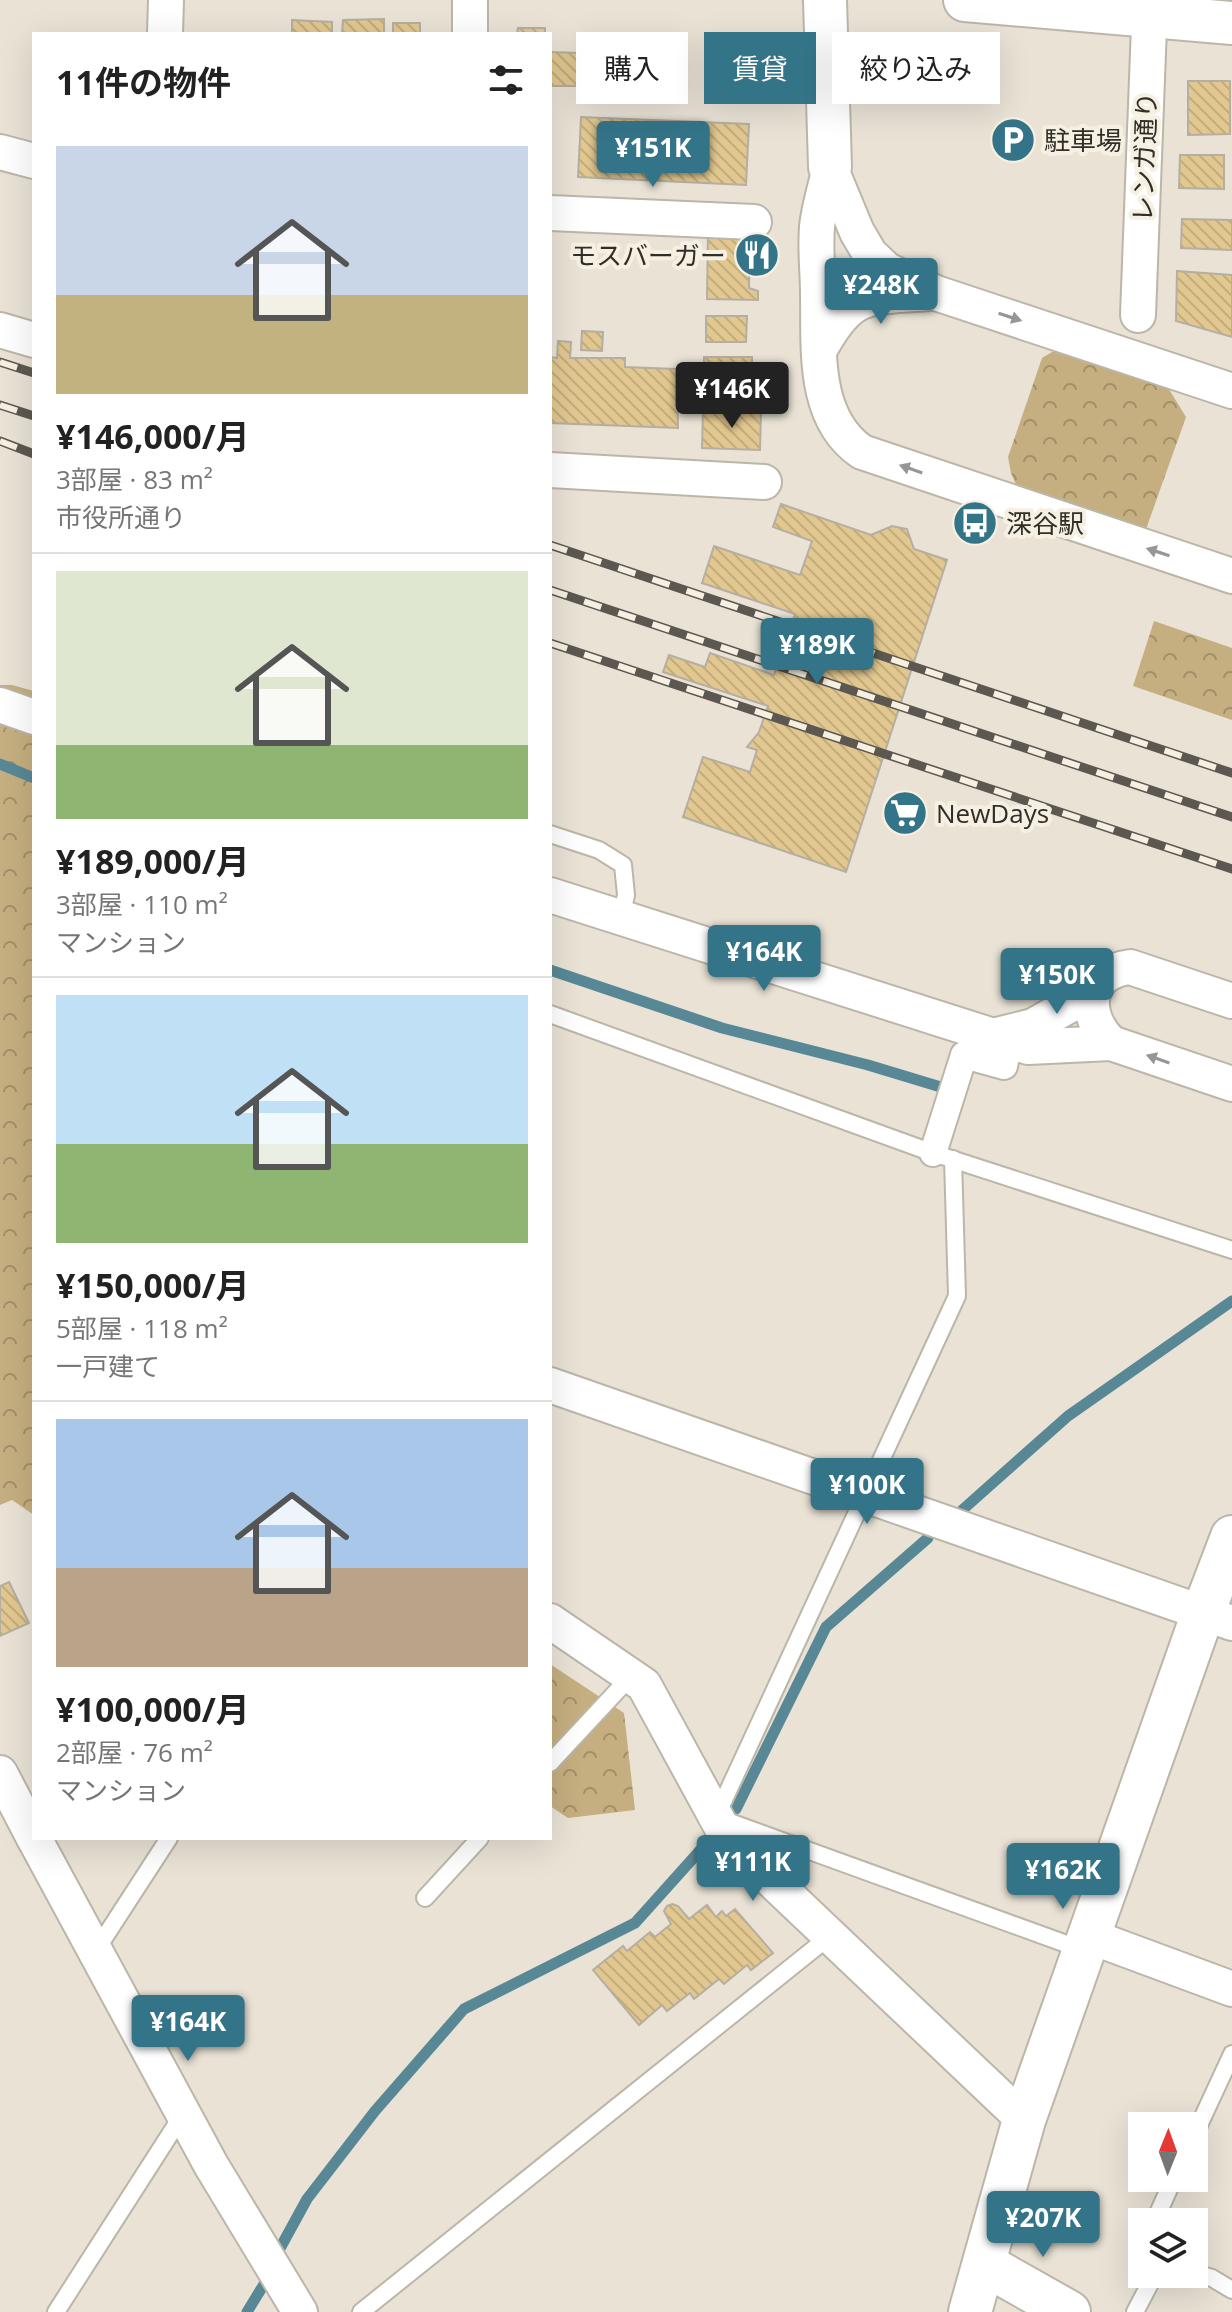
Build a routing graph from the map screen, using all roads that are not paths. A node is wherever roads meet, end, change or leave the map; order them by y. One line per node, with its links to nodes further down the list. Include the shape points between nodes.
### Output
1 (166, 0): 7 (street)
2 (470, 0): 8 (street)
3 (825, 0): 11 (street)
4 (965, 0): 5 (street)
5 (1149, 8): 6 (street); 15 (street, レンガ通り)
6 (1232, 23)
7 (165, 32)
8 (470, 32)
9 (0, 152): 10 (street)
10 (32, 160)
11 (830, 167): 14 (street, via 857,232 877,263); 18 (street, via 817,226)
12 (552, 213): 13 (street)
13 (754, 222)
14 (936, 293): 18 (street, via 874,297 853,305 831,328); 19 (street, one-way to 19)
15 (1138, 315)
16 (0, 330): 17 (street)
17 (32, 339)
18 (819, 351): 22 (street, one-way to 18, via 862,452 846,442 833,421)
19 (1232, 391)
20 (552, 470): 21 (street)
21 (764, 482)
22 (1232, 576)
23 (0, 705): 24 (street)
24 (32, 716)
25 (552, 835): 27 (lane, via 599,850 623,865 626,895)
26 (552, 896): 27 (street)
27 (621, 918): 31 (street)
28 (1093, 992): 29 (street, via 1106,974 1130,967); 31 (street, via 1033,1026); 32 (street, via 1094,1020)
29 (1232, 1001)
30 (552, 1015): 34 (lane)
31 (985, 1031): 32 (street, via 1028,1047); 34 (street, via 967,1044 1006,1056 1004,1066 964,1055)
32 (1111, 1043): 33 (street, one-way to 32)
33 (1232, 1084)
34 (943, 1156): 35 (lane); 37 (lane, via 957,1296)
35 (1232, 1250)
36 (552, 1386): 37 (street)
37 (866, 1495): 39 (street); 44 (lane)
38 (1232, 1537): 39 (street)
39 (1217, 1618): 51 (street)
40 (552, 1622): 41 (street)
41 (631, 1676): 42 (lane); 44 (street, via 644,1685)
42 (552, 1761)
43 (0, 1773): 45 (street)
44 (716, 1817): 50 (street, via 728,1839); 51 (lane)
45 (32, 1834)
46 (35, 1840): 52 (street)
47 (168, 1840): 52 (lane)
48 (478, 1840): 49 (lane)
49 (425, 1898)
50 (830, 1936): 57 (street); 64 (lane)
51 (1086, 1943): 53 (street); 57 (street)
52 (95, 1952): 56 (street)
53 (1232, 1989)
54 (1232, 2054): 55 (lane)
55 (1205, 2112)
56 (183, 2114): 62 (lane); 63 (street)
57 (1024, 2120): 58 (street)
58 (984, 2264): 65 (street); 66 (street)
59 (1208, 2277): 61 (lane)
60 (1148, 2288): 67 (lane)
61 (1232, 2290)
62 (56, 2312)
63 (300, 2312)
64 (361, 2312)
65 (970, 2312)
66 (1069, 2312)
67 (1135, 2312)

